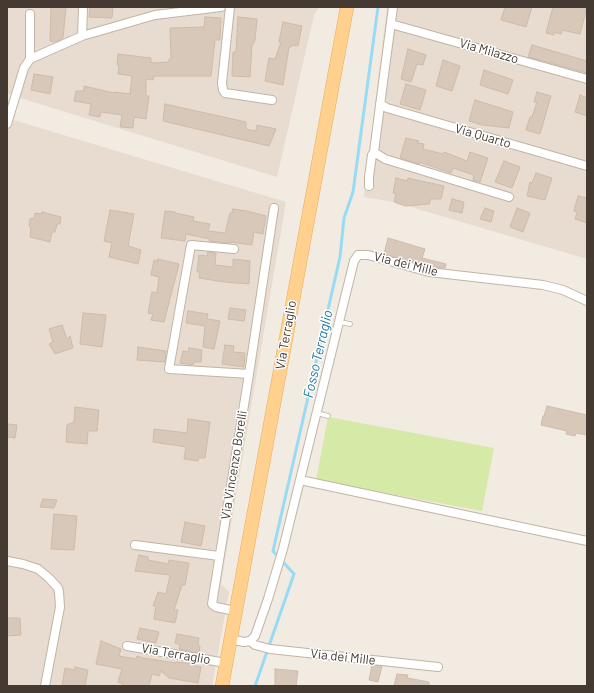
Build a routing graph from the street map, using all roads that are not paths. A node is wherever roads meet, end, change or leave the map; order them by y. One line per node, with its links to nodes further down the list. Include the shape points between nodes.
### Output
1 (83, 7): 9 (street)
2 (221, 7): 6 (street)
3 (230, 7): 12 (street, via 223,90 225,93)
4 (347, 7): 32 (main road, Via Terraglio)
5 (393, 7): 8 (street)
6 (156, 11): 9 (street)
7 (30, 14): 10 (street)
8 (391, 24): 11 (street, Via Milazzo); 13 (street)
9 (82, 36): 10 (street)
10 (30, 59): 14 (street, via 24,68)
11 (587, 79)
12 (272, 100)
13 (380, 104): 15 (street); 16 (street, Via Quarto)
14 (7, 124)
15 (374, 152): 17 (street); 18 (street, via 385,159)
16 (587, 166)
17 (369, 186)
18 (509, 197)
19 (274, 208): 24 (street, Via Vincenzo Borelli)
20 (234, 249): 24 (street, via 190,245 170,369)
21 (587, 300): 22 (street, Via dei Mille, via 544,285 429,272 368,254 358,256 354,261)
22 (339, 322): 23 (lane); 25 (street, Via dei Mille)
23 (350, 324)
24 (249, 374): 30 (street, Via Vincenzo Borelli)
25 (316, 413): 26 (lane); 27 (street, Via dei Mille)
26 (328, 416)
27 (300, 480): 28 (street); 34 (street, Via dei Mille, via 268,600 255,636)
28 (587, 541)
29 (135, 545): 30 (street)
30 (219, 556): 32 (street, Via Vincenzo Borelli, via 212,604)
31 (7, 561): 38 (street, via 38,570 49,578 60,592 60,606)
32 (236, 611): 33 (main road, Via Terraglio)
33 (230, 639): 34 (street, Via dei Mille); 36 (main road, Via Terraglio)
34 (250, 641): 37 (street, Via dei Mille, via 270,649)
35 (127, 646): 36 (street, Via Terraglio)
36 (226, 663): 39 (main road, Via Terraglio)
37 (438, 667)
38 (45, 686)
39 (222, 686)

